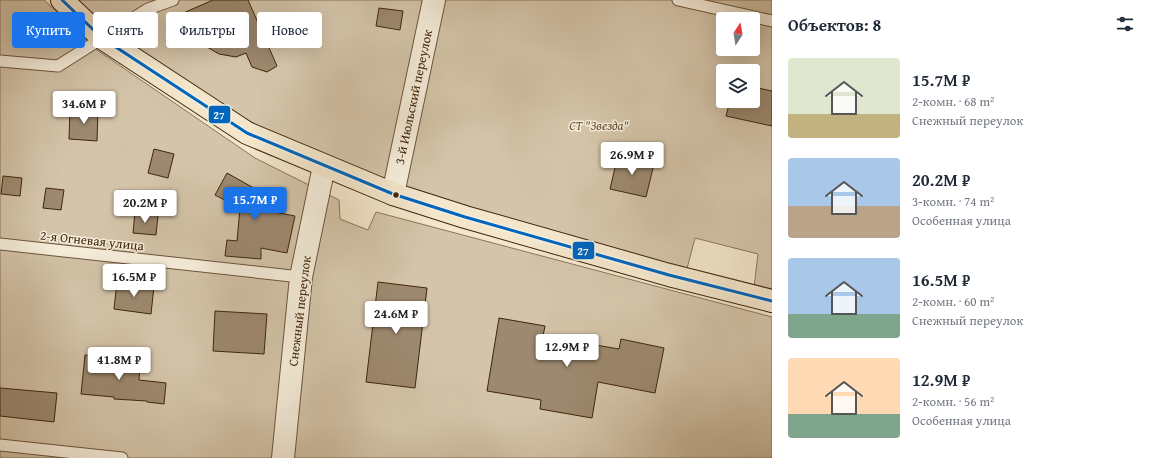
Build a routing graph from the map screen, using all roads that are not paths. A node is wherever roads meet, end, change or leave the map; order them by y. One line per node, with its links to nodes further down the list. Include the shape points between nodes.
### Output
1 (62, 0): 7 (main road)
2 (173, 0): 5 (lane)
3 (434, 0): 12 (street, 3-й Июльский переулок)
4 (678, 0): 6 (lane)
5 (143, 12)
6 (772, 21)
7 (93, 29)
8 (93, 44): 10 (lane, via 58,66)
9 (117, 48): 11 (main road, via 246,133)
10 (0, 62)
11 (324, 166): 12 (main road); 14 (street, Снежный переулок)
12 (393, 194): 15 (main road, via 669,275)
13 (0, 244): 14 (lane, 2-я Огневая улица)
14 (301, 277): 18 (street, Снежный переулок)
15 (772, 301)
16 (0, 445): 17 (lane)
17 (122, 458)
18 (283, 458)

